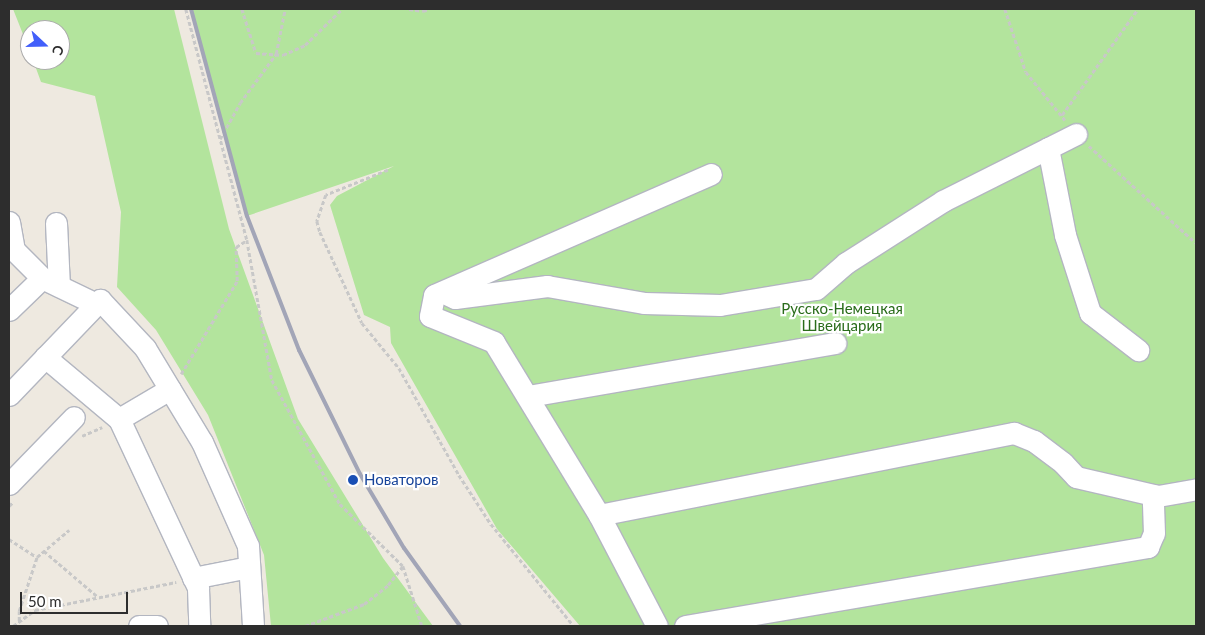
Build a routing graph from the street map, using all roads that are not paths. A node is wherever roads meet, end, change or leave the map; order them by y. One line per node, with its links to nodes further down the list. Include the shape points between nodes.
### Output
1 (1076, 134): 2 (street)
2 (1048, 148): 8 (street, via 943,202 846,263 816,289 720,305 644,303 547,286 455,298); 12 (street, via 1065,235 1090,313)
3 (711, 174): 8 (street)
4 (9, 222): 6 (street)
5 (56, 223): 7 (street)
6 (11, 247): 7 (street)
7 (51, 282): 9 (street); 10 (street)
8 (442, 292): 16 (street, via 434,295 430,316 494,342)
9 (96, 304): 13 (street); 14 (street, via 100,300 145,348)
10 (9, 310)
11 (835, 343): 16 (street)
12 (1138, 350)
13 (45, 357): 15 (street); 18 (street)
14 (170, 389): 18 (street); 23 (street, via 213,468 248,546)
15 (9, 395)
16 (528, 396): 22 (street)
17 (74, 416): 19 (street)
18 (119, 419): 24 (street)
19 (9, 484)
20 (1196, 489): 21 (street)
21 (1153, 494): 22 (street, via 1076,477 1034,441 1014,433); 30 (street, via 1154,533 1148,547)
22 (599, 515): 29 (street)
23 (249, 567): 24 (street); 28 (street)
24 (193, 578): 27 (street, via 198,588)
25 (139, 626): 26 (street)
26 (157, 626)
27 (199, 626)
28 (253, 626)
29 (657, 626)
30 (685, 626)

